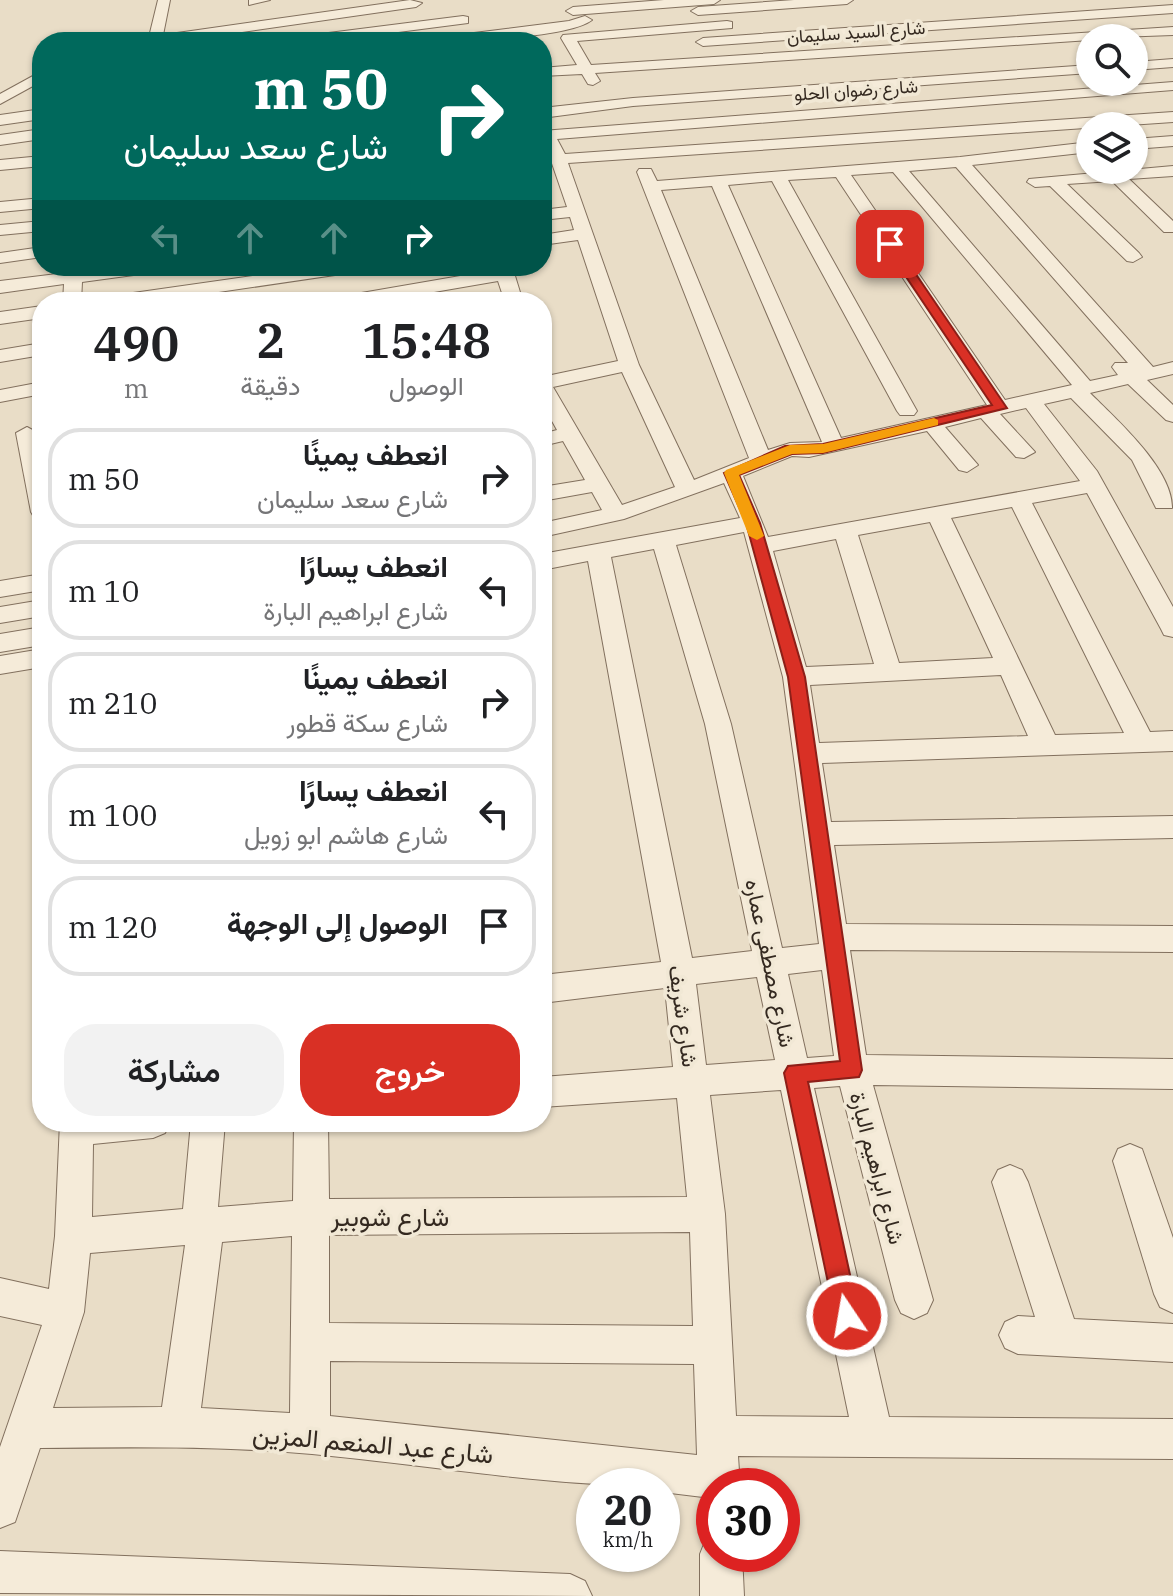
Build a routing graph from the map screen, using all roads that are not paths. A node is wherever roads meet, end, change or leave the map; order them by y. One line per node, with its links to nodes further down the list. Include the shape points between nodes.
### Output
1 (164, 0): 16 (street)
2 (336, 0): 7 (street)
3 (714, 0): 10 (street)
4 (844, 0): 10 (street); 14 (street)
5 (416, 3): 7 (street)
6 (1039, 3): 11 (street)
7 (257, 8): 17 (street)
8 (555, 9): 10 (street)
9 (1173, 9): 11 (street)
10 (572, 10): 19 (street, via 571,25)
11 (1055, 17): 14 (street); 21 (street)
12 (477, 19): 18 (street)
13 (747, 24): 23 (street)
14 (869, 30): 23 (street); 25 (street)
15 (1173, 31): 20 (street, شارع السيد سليمان)
16 (153, 32)
17 (179, 32)
18 (371, 32)
19 (515, 32)
20 (1148, 33)
21 (1076, 36)
22 (1076, 37): 25 (street, شارع السيد سليمان)
23 (575, 47): 27 (street); 33 (street)
24 (1173, 49): 26 (street)
25 (886, 50): 32 (street); 33 (street, شارع السيد سليمان)
26 (1148, 51)
27 (552, 55)
28 (1076, 56): 29 (street)
29 (981, 62): 32 (street); 36 (street)
30 (1173, 63): 31 (street)
31 (1148, 65)
32 (901, 68): 39 (street)
33 (586, 70): 35 (street, شارع السيد سليمان); 40 (street, via 605,88)
34 (1076, 70): 36 (street)
35 (552, 75)
36 (991, 76): 39 (street); 43 (street)
37 (32, 80): 42 (street)
38 (1173, 86): 43 (street, شارع رضوان الحلو)
39 (696, 87): 44 (street); 48 (street)
40 (580, 90)
41 (32, 92): 42 (street)
42 (2, 96)
43 (1007, 99): 48 (street, شارع رضوان الحلو); 49 (street)
44 (552, 111)
45 (32, 115): 47 (street)
46 (1173, 117): 49 (street)
47 (0, 120)
48 (716, 120): 50 (street, شارع رضوان الحلو); 55 (street)
49 (1027, 127): 55 (street)
50 (552, 134)
51 (32, 135): 52 (street)
52 (0, 140)
53 (1173, 141): 54 (street)
54 (1148, 143)
55 (729, 147): 57 (street)
56 (1076, 149): 60 (street)
57 (637, 153): 58 (street); 70 (street)
58 (553, 158): 75 (street)
59 (32, 162): 61 (street)
60 (960, 162): 62 (street); 99 (street)
61 (0, 165)
62 (896, 166): 63 (street); 101 (street)
63 (840, 171): 66 (street); 106 (street)
64 (1173, 171): 65 (street)
65 (1148, 173)
66 (777, 176): 68 (street); 107 (street)
67 (1076, 179): 81 (street, via 1044,181)
68 (718, 181): 70 (street); 114 (street)
69 (1122, 184): 79 (street)
70 (651, 186): 116 (street)
71 (32, 190): 72 (street)
72 (0, 192)
73 (32, 204): 74 (street)
74 (0, 207)
75 (576, 211): 76 (street); 80 (street)
76 (552, 214)
77 (32, 227): 78 (street)
78 (0, 230)
79 (1160, 231): 81 (street)
80 (584, 234): 82 (street); 97 (street)
81 (1112, 237): 84 (street)
82 (552, 239)
83 (32, 253): 85 (street)
84 (1133, 257)
85 (0, 258)
86 (54, 276): 89 (street)
87 (247, 276): 90 (street)
88 (474, 276): 91 (street)
89 (0, 287)
90 (164, 292)
91 (394, 292)
92 (32, 313): 93 (street)
93 (0, 318)
94 (32, 351): 96 (street)
95 (1173, 352): 99 (street)
96 (0, 356)
97 (629, 365): 100 (street); 121 (street)
98 (1173, 368): 99 (street)
99 (1133, 369): 101 (street); 108 (street)
100 (552, 384)
101 (1077, 384): 104 (street); 106 (street); 124 (street, via 1148,464)
102 (32, 390): 103 (street)
103 (0, 396)
104 (1031, 401): 106 (street); 120 (street)
105 (552, 403): 111 (street, شارع مصطفى عماره)
106 (991, 403): 107 (street); 109 (street); 115 (street)
107 (907, 411): 114 (street)
108 (1173, 416)
109 (931, 423): 114 (street); 117 (street)
110 (32, 433): 112 (street)
111 (570, 433): 113 (street); 119 (street, شارع مصطفى عماره)
112 (0, 438)
113 (552, 438)
114 (830, 438): 116 (street, via 809,451 790,449)
115 (1024, 452)
116 (761, 460): 118 (street)
117 (967, 465)
118 (731, 473): 121 (street); 129 (street, شارع ابراهيم البارة)
119 (599, 484): 122 (street); 125 (street, شارع مصطفى عماره)
120 (1094, 485): 123 (street); 137 (street)
121 (688, 490): 125 (street)
122 (552, 492)
123 (1019, 499): 126 (street); 146 (street)
124 (1164, 503)
125 (621, 512): 127 (street); 130 (street, شارع مصطفى عماره)
126 (938, 514): 128 (street); 142 (street)
127 (552, 528)
128 (845, 531): 129 (street); 143 (street)
129 (756, 535): 130 (street); 144 (street, شارع ابراهيم البارة)
130 (654, 541): 131 (street); 153 (street, شارع مصطفى عماره, via 718,724)
131 (598, 552): 132 (street); 154 (street, شارع شريف)
132 (552, 560)
133 (32, 584): 134 (street)
134 (0, 589)
135 (32, 610): 136 (street)
136 (0, 615)
137 (1173, 629)
138 (32, 638): 139 (street)
139 (0, 643)
140 (32, 660): 141 (street)
141 (0, 665)
142 (1009, 666): 143 (street); 147 (street)
143 (890, 673): 144 (street)
144 (796, 677): 148 (street, شارع ابراهيم البارة)
145 (1173, 741): 146 (street)
146 (1142, 742): 147 (street)
147 (1046, 745): 148 (street)
148 (807, 753): 150 (street, شارع ابراهيم البارة)
149 (1173, 827): 150 (street)
150 (818, 834): 152 (street, شارع ابراهيم البارة)
151 (1173, 939): 152 (street)
152 (834, 946): 153 (street); 156 (street, شارع ابراهيم البارة)
153 (771, 962): 154 (street); 157 (street, شارع مصطفى عماره)
154 (679, 972): 155 (street); 159 (street, شارع شريف)
155 (552, 988)
156 (852, 1070): 157 (street); 158 (street); 172 (street, شارع ابراهيم البارة)
157 (795, 1073): 159 (street); 183 (street, شارع مصطفى عماره)
158 (1173, 1074)
159 (692, 1081): 160 (street); 166 (street, شارع شريف)
160 (552, 1091)
161 (77, 1132): 169 (street)
162 (207, 1132): 168 (street, via 200,1205)
163 (311, 1132): 167 (street)
164 (1130, 1161): 170 (street)
165 (1010, 1182): 175 (street)
166 (707, 1214): 167 (street, شارع شوبير); 178 (street, شارع شريف)
167 (312, 1217): 168 (street, شارع شوبير); 176 (street)
168 (206, 1225): 169 (street, شارع شوبير); 179 (street)
169 (73, 1236): 173 (street)
170 (1173, 1294)
171 (0, 1297): 173 (street)
172 (914, 1300)
173 (65, 1312): 180 (street)
174 (1018, 1335): 175 (street)
175 (1061, 1337): 177 (street)
176 (312, 1342): 178 (street); 181 (street)
177 (1173, 1343)
178 (715, 1345): 182 (street, شارع شريف)
179 (179, 1427): 180 (street, شارع عبد المنعم المزين); 181 (street, شارع عبد المنعم المزين)
180 (26, 1428): 187 (street)
181 (310, 1434): 186 (street, شارع عبد المنعم المزين)
182 (717, 1436): 183 (street); 185 (street, شارع شريف)
183 (873, 1437): 184 (street)
184 (1173, 1439)
185 (718, 1468)
186 (696, 1479)
187 (1, 1498)
188 (0, 1572): 190 (street)
189 (721, 1572): 191 (street)
190 (570, 1596)
191 (722, 1596)

